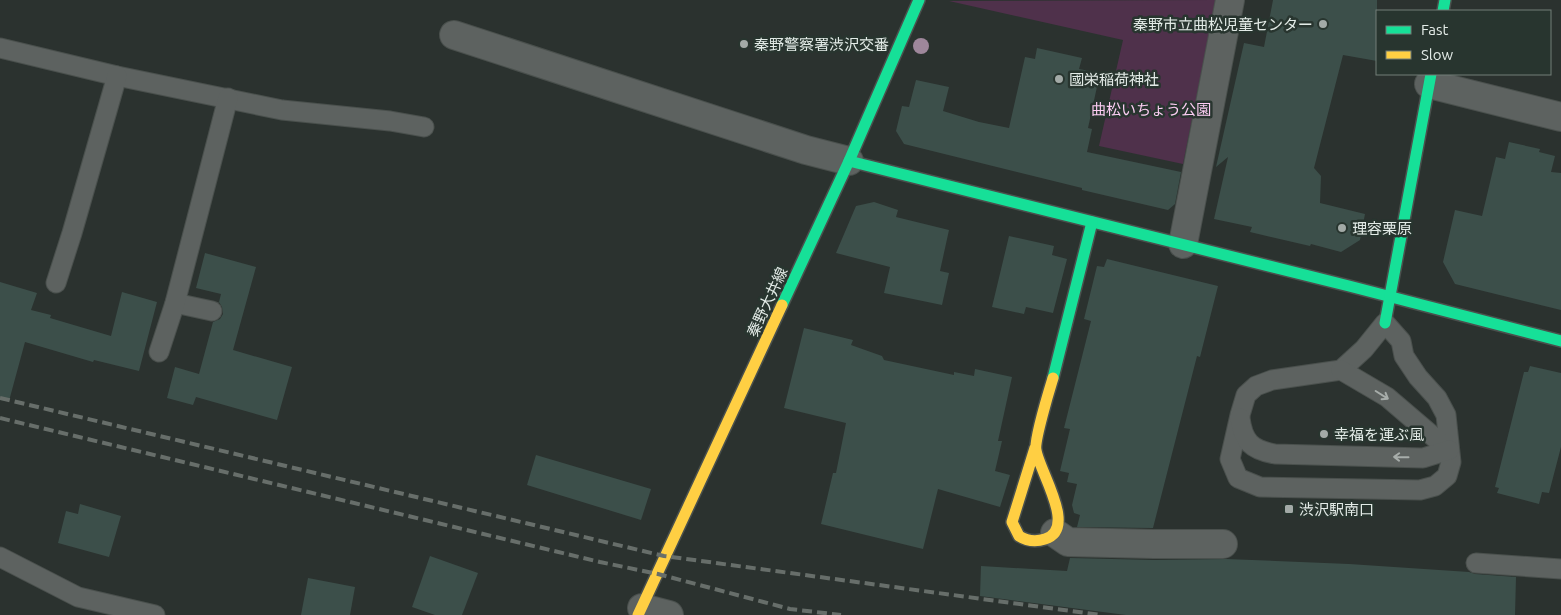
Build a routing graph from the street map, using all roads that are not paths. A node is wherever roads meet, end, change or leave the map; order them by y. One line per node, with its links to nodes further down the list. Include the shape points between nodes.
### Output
1 (919, 0): 10 (street, 秦野大井線)
2 (1230, 0): 12 (street)
3 (454, 35): 10 (street, via 806,150)
4 (0, 48): 5 (lane)
5 (117, 76): 7 (lane); 13 (lane)
6 (1430, 79): 8 (street); 14 (street)
7 (228, 98): 9 (lane, via 282,110); 15 (lane)
8 (1561, 117)
9 (424, 127)
10 (849, 161): 11 (street); 29 (street, 秦野大井線)
11 (1092, 222): 12 (street); 22 (street)
12 (1183, 244): 14 (street)
13 (56, 282)
14 (1390, 296): 17 (street); 18 (street)
15 (175, 303): 16 (lane); 19 (lane)
16 (212, 311)
17 (1385, 322): 20 (lane, via 1364,349); 23 (lane, via 1401,341 1408,363 1437,398 1446,415)
18 (1561, 341)
19 (159, 352)
20 (1340, 370): 21 (lane, via 1272,380 1256,386 1246,395); 23 (lane, one-way to 23, via 1387,397)
21 (1240, 415): 23 (lane, one-way to 21, via 1423,458 1261,452 1246,439); 23 (lane, via 1230,459 1238,478 1260,488 1420,490 1435,486 1447,476 1451,462)
22 (1035, 448): 24 (street, via 1058,513 1059,524); 24 (street, via 1012,522 1019,536 1028,541 1049,538)
23 (1449, 450)
24 (1055, 533): 25 (street, via 1068,542)
25 (1223, 544)
26 (0, 557): 30 (lane, via 78,597)
27 (1476, 562): 28 (lane)
28 (1561, 569)
29 (640, 611): 31 (street)
30 (155, 615)
31 (669, 615)

